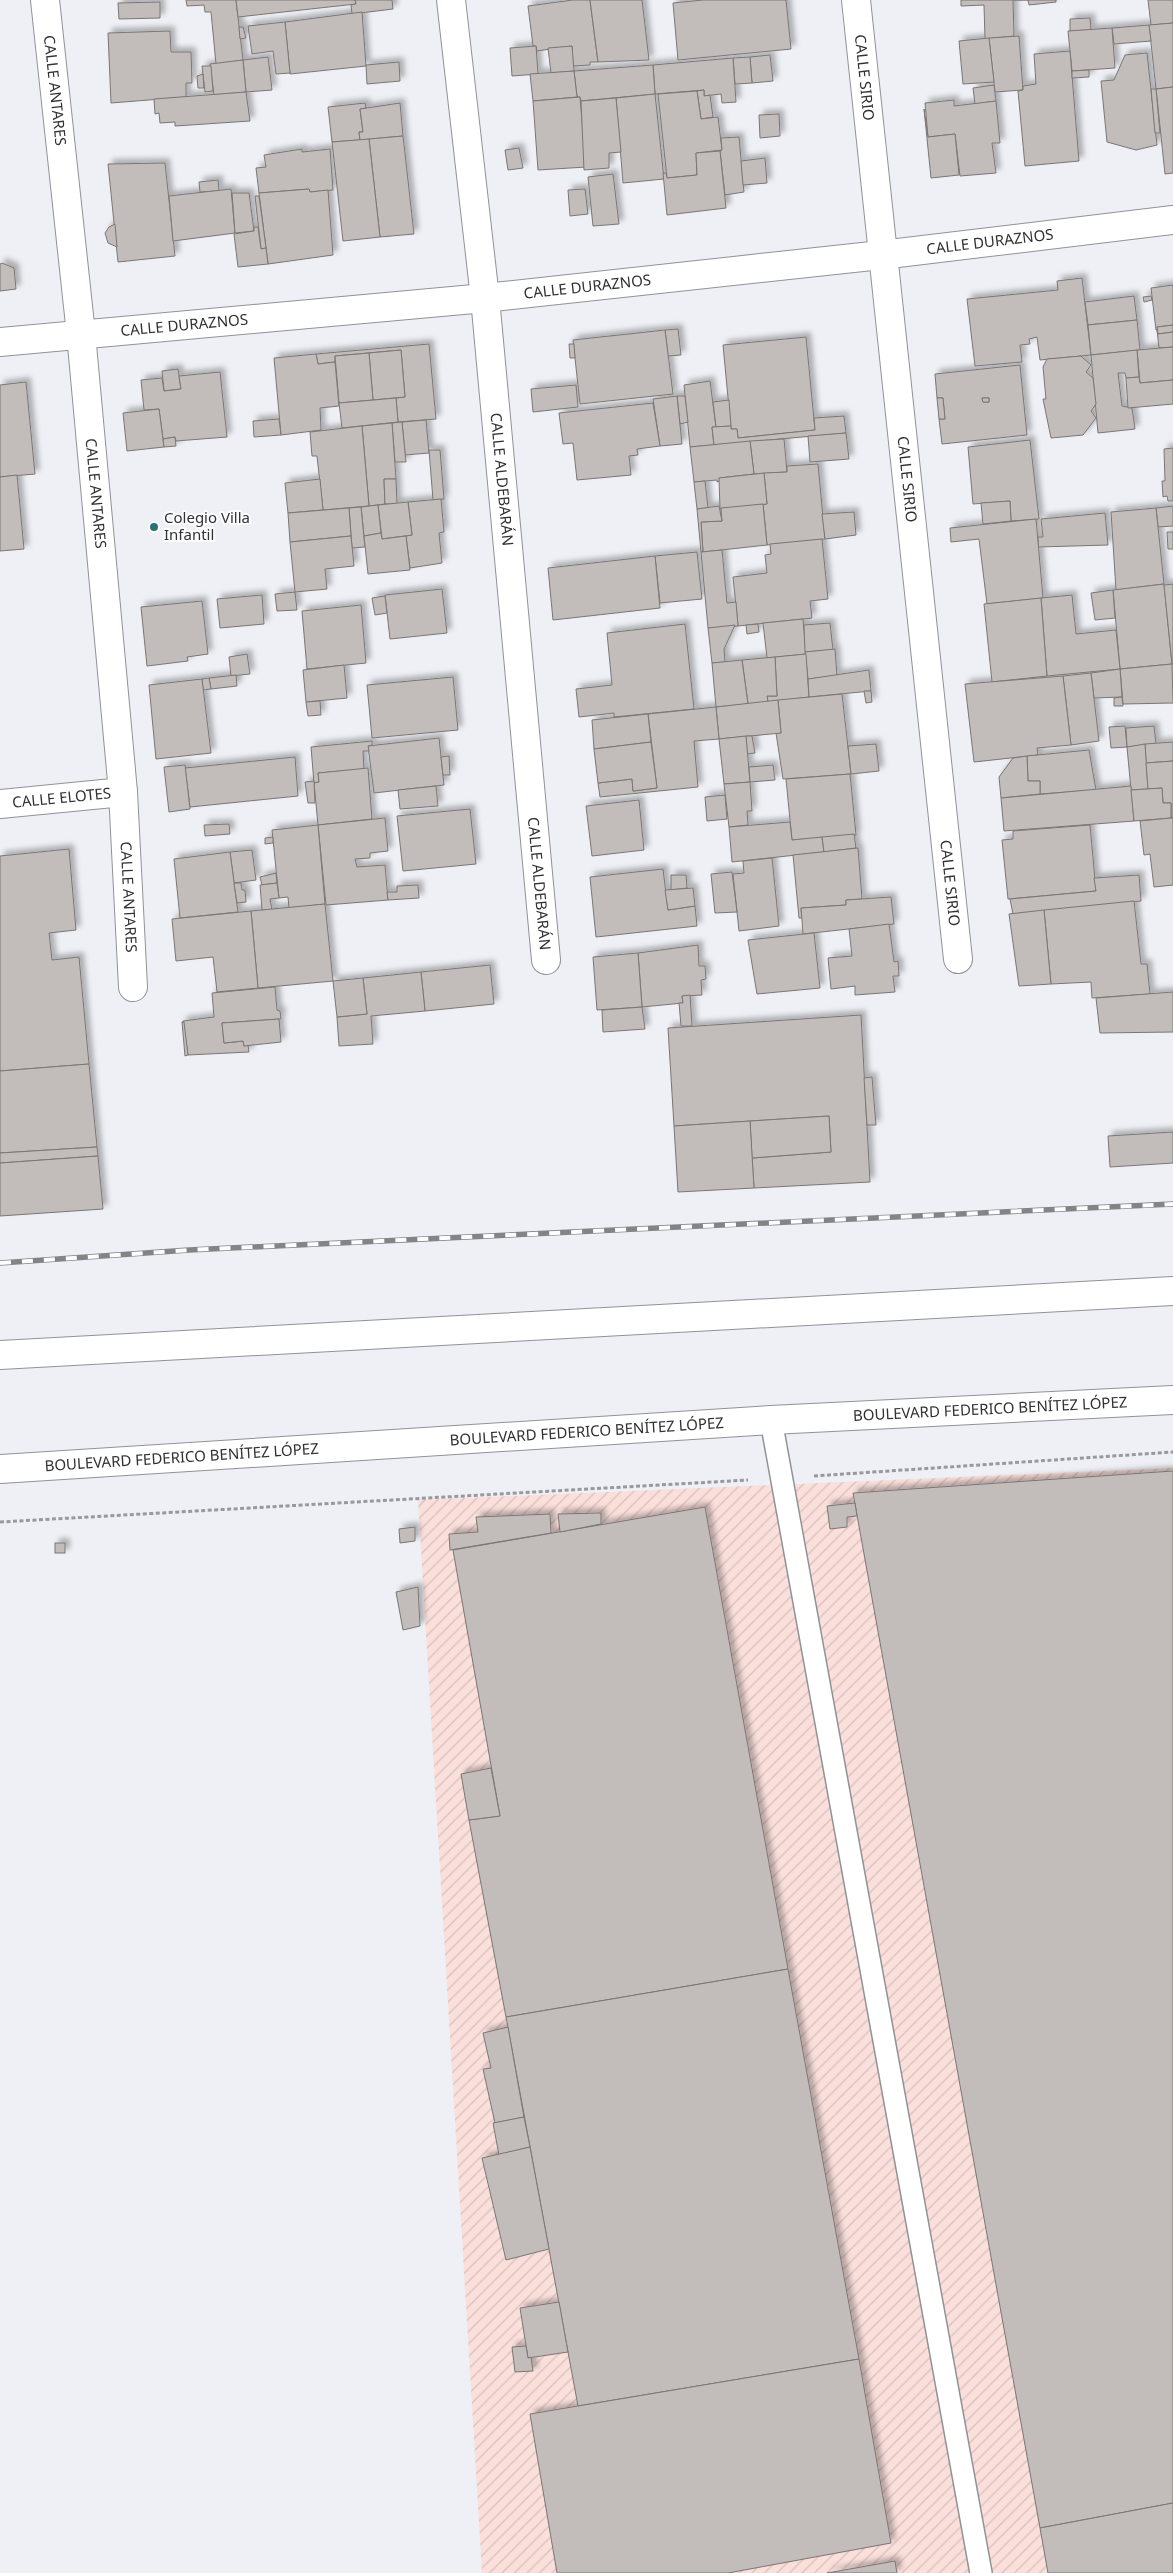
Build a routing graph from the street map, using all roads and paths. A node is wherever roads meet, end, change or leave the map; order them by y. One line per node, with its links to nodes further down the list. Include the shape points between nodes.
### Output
1 (45, 0): 7 (street, CALLE ANTARES)
2 (452, 0): 6 (street, CALLE ALDEBARÁN)
3 (856, 0): 5 (street, CALLE SIRIO)
4 (1173, 220): 5 (street, CALLE DURAZNOS)
5 (881, 255): 6 (street, CALLE DURAZNOS); 11 (street, CALLE SIRIO)
6 (485, 298): 7 (street, CALLE DURAZNOS); 12 (street, CALLE ALDEBARÁN)
7 (81, 334): 8 (street, CALLE DURAZNOS); 9 (street, CALLE ANTARES)
8 (0, 342)
9 (123, 792): 10 (street, CALLE ELOTES); 13 (street, CALLE ANTARES)
10 (0, 804)
11 (958, 959)
12 (546, 960)
13 (133, 987)
14 (1173, 1291): 15 (street)
15 (0, 1355)
16 (1173, 1400): 17 (street, BOULEVARD FEDERICO BENÍTEZ LÓPEZ)
17 (771, 1420): 19 (street, BOULEVARD FEDERICO BENÍTEZ LÓPEZ); 20 (lane)
18 (1173, 1452): 20 (path)
19 (0, 1469)
20 (781, 1478): 21 (path); 22 (lane)
21 (0, 1522)
22 (981, 2573)

